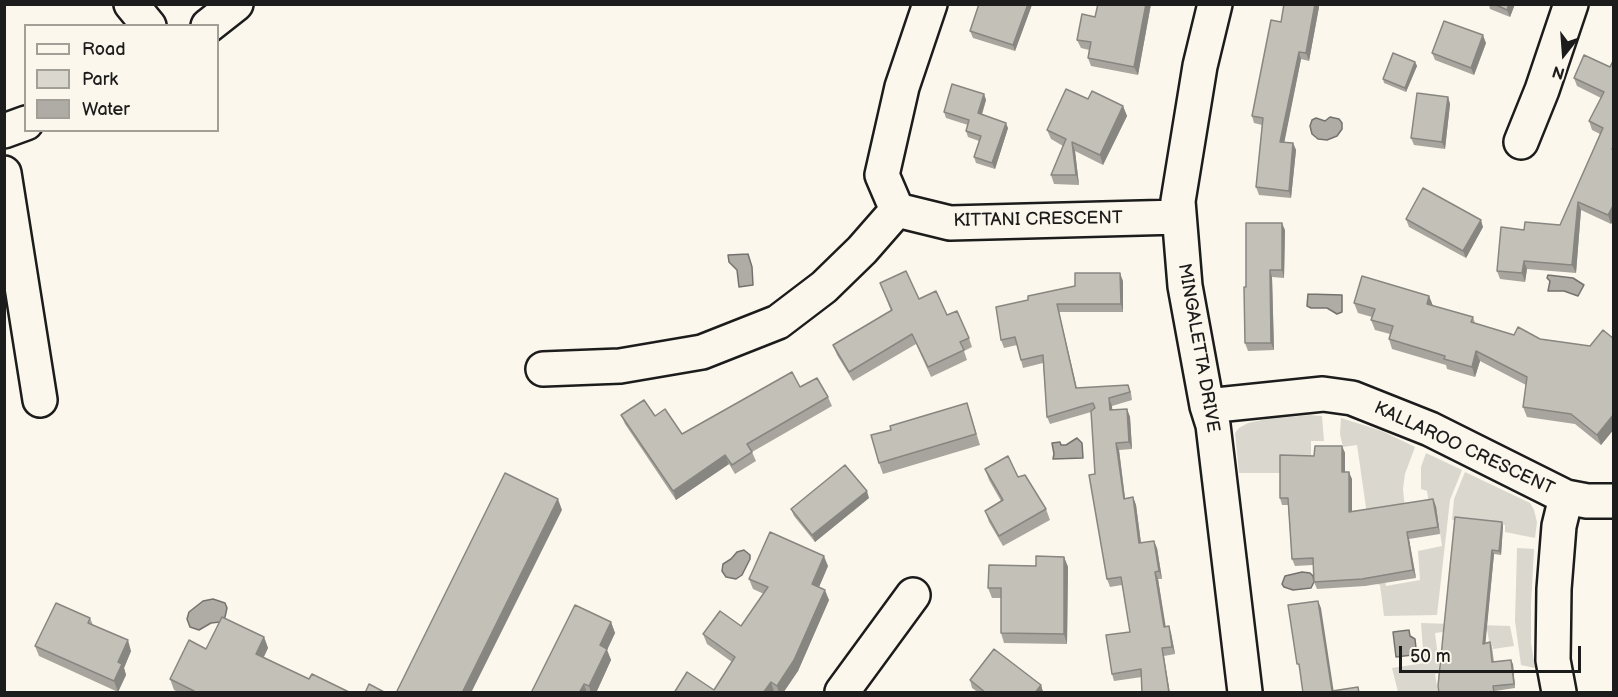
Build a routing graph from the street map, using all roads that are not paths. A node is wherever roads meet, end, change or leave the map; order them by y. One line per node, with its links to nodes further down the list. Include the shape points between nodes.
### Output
1 (131, 4): 6 (street)
2 (236, 4): 7 (street)
3 (930, 4): 12 (street, via 902,87 882,174)
4 (1215, 4): 13 (street, MINGALETTA DRIVE, via 1200,66 1178,201)
5 (1571, 4): 10 (street)
6 (147, 24)
7 (211, 24)
8 (24, 124): 9 (street)
9 (4, 131)
10 (1521, 142)
11 (4, 173): 15 (street)
12 (897, 210): 13 (street, KITTANI CRESCENT, via 950,223); 14 (street, via 824,287 778,322 702,352 620,366)
13 (1179, 218): 16 (street, MINGALETTA DRIVE, via 1185,286)
14 (543, 369)
15 (40, 400)
16 (1207, 405): 17 (street, KALLAROO CRESCENT, via 1323,394 1352,398 1430,429); 21 (street, MINGALETTA DRIVE, via 1213,425)
17 (1566, 497): 18 (street, KALLAROO CRESCENT); 22 (street, via 1559,526 1554,589 1553,660)
18 (1614, 501)
19 (913, 595): 20 (street)
20 (842, 693)
21 (1245, 693)
22 (1558, 693)

